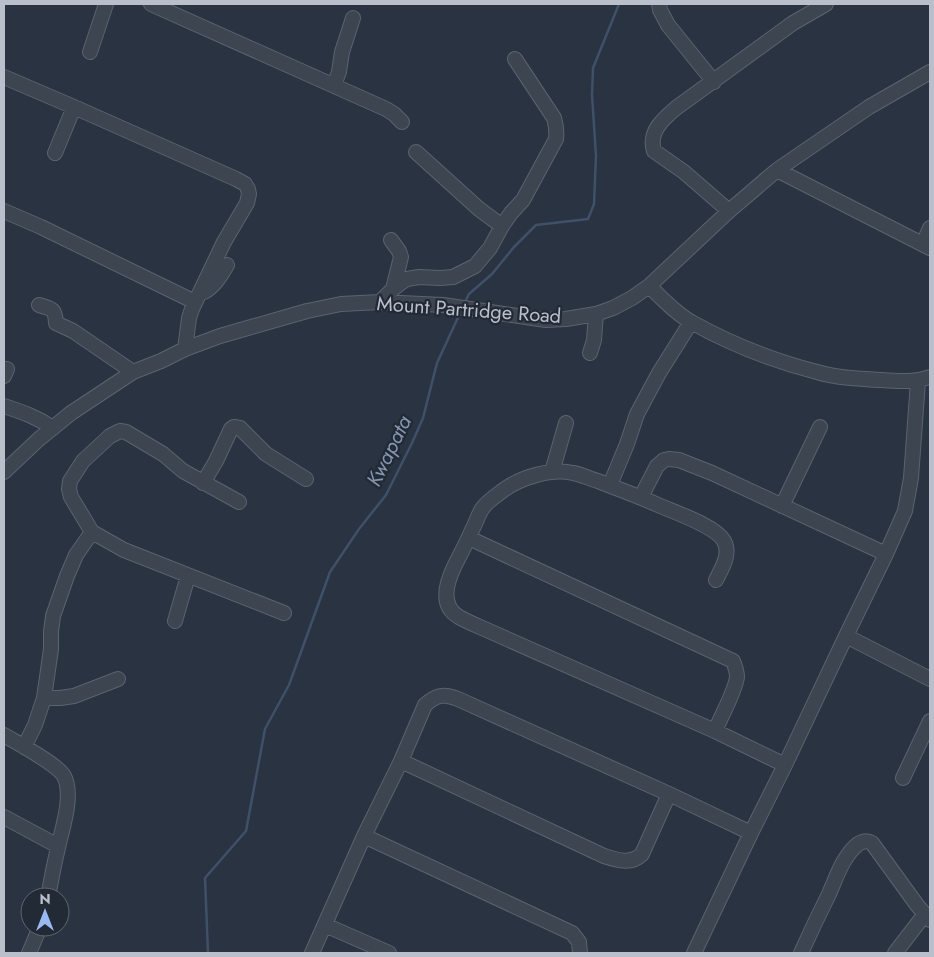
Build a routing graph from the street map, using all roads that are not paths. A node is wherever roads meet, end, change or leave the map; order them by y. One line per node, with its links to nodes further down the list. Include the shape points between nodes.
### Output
1 (106, 4): 6 (street)
2 (151, 4): 11 (street)
3 (659, 4): 10 (street, via 668,24)
4 (826, 4): 10 (street, via 793,23)
5 (353, 18): 11 (street)
6 (90, 52)
7 (515, 59): 19 (street, via 554,118 557,132 524,200)
8 (930, 72): 16 (street, Mount Partridge Road, via 870,107)
9 (4, 77): 12 (street)
10 (714, 82): 18 (street, via 661,121 652,146 654,151)
11 (334, 85): 13 (street, via 386,109)
12 (74, 107): 15 (street); 26 (street, via 245,184 249,194 247,203)
13 (402, 122)
14 (416, 152): 19 (street)
15 (55, 153)
16 (777, 170): 18 (street, Mount Partridge Road); 22 (street)
17 (4, 211): 26 (street)
18 (729, 211): 24 (street, Mount Partridge Road)
19 (502, 226): 25 (street, via 475,266 453,277 412,278)
20 (930, 228): 22 (street)
21 (391, 240): 25 (street, via 401,257)
22 (926, 246)
23 (228, 265): 26 (street, via 218,280)
24 (649, 286): 29 (street, Mount Partridge Road, via 632,298); 30 (street)
25 (393, 289): 27 (street)
26 (197, 299): 31 (street, via 189,318)
27 (380, 302): 29 (street, Mount Partridge Road, via 443,306 546,320); 31 (street, Mount Partridge Road, via 341,304 307,311)
28 (39, 305): 33 (street, via 56,313 56,323)
29 (596, 314): 32 (street)
30 (691, 322): 34 (street, via 731,342 818,373 865,379); 43 (street, via 637,414)
31 (185, 348): 33 (street, Mount Partridge Road)
32 (590, 354)
33 (133, 372): 38 (street, Mount Partridge Road)
34 (924, 379): 49 (street, via 907,502)
35 (4, 406): 38 (street, via 30,414)
36 (566, 423): 40 (street)
37 (820, 426): 46 (street)
38 (53, 428): 39 (street, Mount Partridge Road)
39 (4, 472)
40 (552, 472): 43 (street, via 572,472); 48 (street, via 526,478 492,498 482,508)
41 (306, 479): 42 (street, via 266,454 240,428 234,428)
42 (203, 483): 45 (street); 47 (street, via 126,432 114,433 83,461 70,481 71,497)
43 (610, 486): 44 (street)
44 (641, 497): 46 (street, via 657,466 669,459 712,473); 51 (street, via 718,534 724,541 726,560)
45 (239, 502)
46 (782, 506): 49 (street)
47 (92, 532): 50 (street, via 124,550); 57 (street, via 76,555 53,616)
48 (469, 538): 59 (street, via 733,661 737,676); 59 (street, via 447,588 449,608 458,617)
49 (886, 554): 54 (street)
50 (188, 576): 52 (street); 53 (street)
51 (716, 580)
52 (284, 613)
53 (175, 621)
54 (846, 636): 56 (street); 63 (street)
55 (118, 679): 57 (street, via 74,696)
56 (930, 679)
57 (44, 698): 61 (street)
58 (930, 721): 64 (street)
59 (715, 731): 63 (street)
60 (4, 735): 61 (street)
61 (24, 747): 69 (street, via 64,776 68,801)
62 (401, 761): 65 (street, via 426,705 438,696 448,695); 65 (street, via 617,860 630,861 642,854); 68 (street)
63 (785, 765): 67 (street)
64 (903, 778)
65 (669, 794): 67 (street)
66 (4, 817): 69 (street)
67 (751, 834): 78 (street)
68 (364, 836): 72 (street); 77 (street, via 572,933 579,942)
69 (58, 846): 70 (street)
70 (50, 887)
71 (927, 917): 79 (street, via 876,848 863,841 850,853 840,870); 80 (street)
72 (325, 925): 75 (street); 76 (street)
73 (36, 937): 74 (street)
74 (29, 953)
75 (312, 953)
76 (389, 953)
77 (580, 953)
78 (694, 953)
79 (801, 953)
80 (895, 953)

